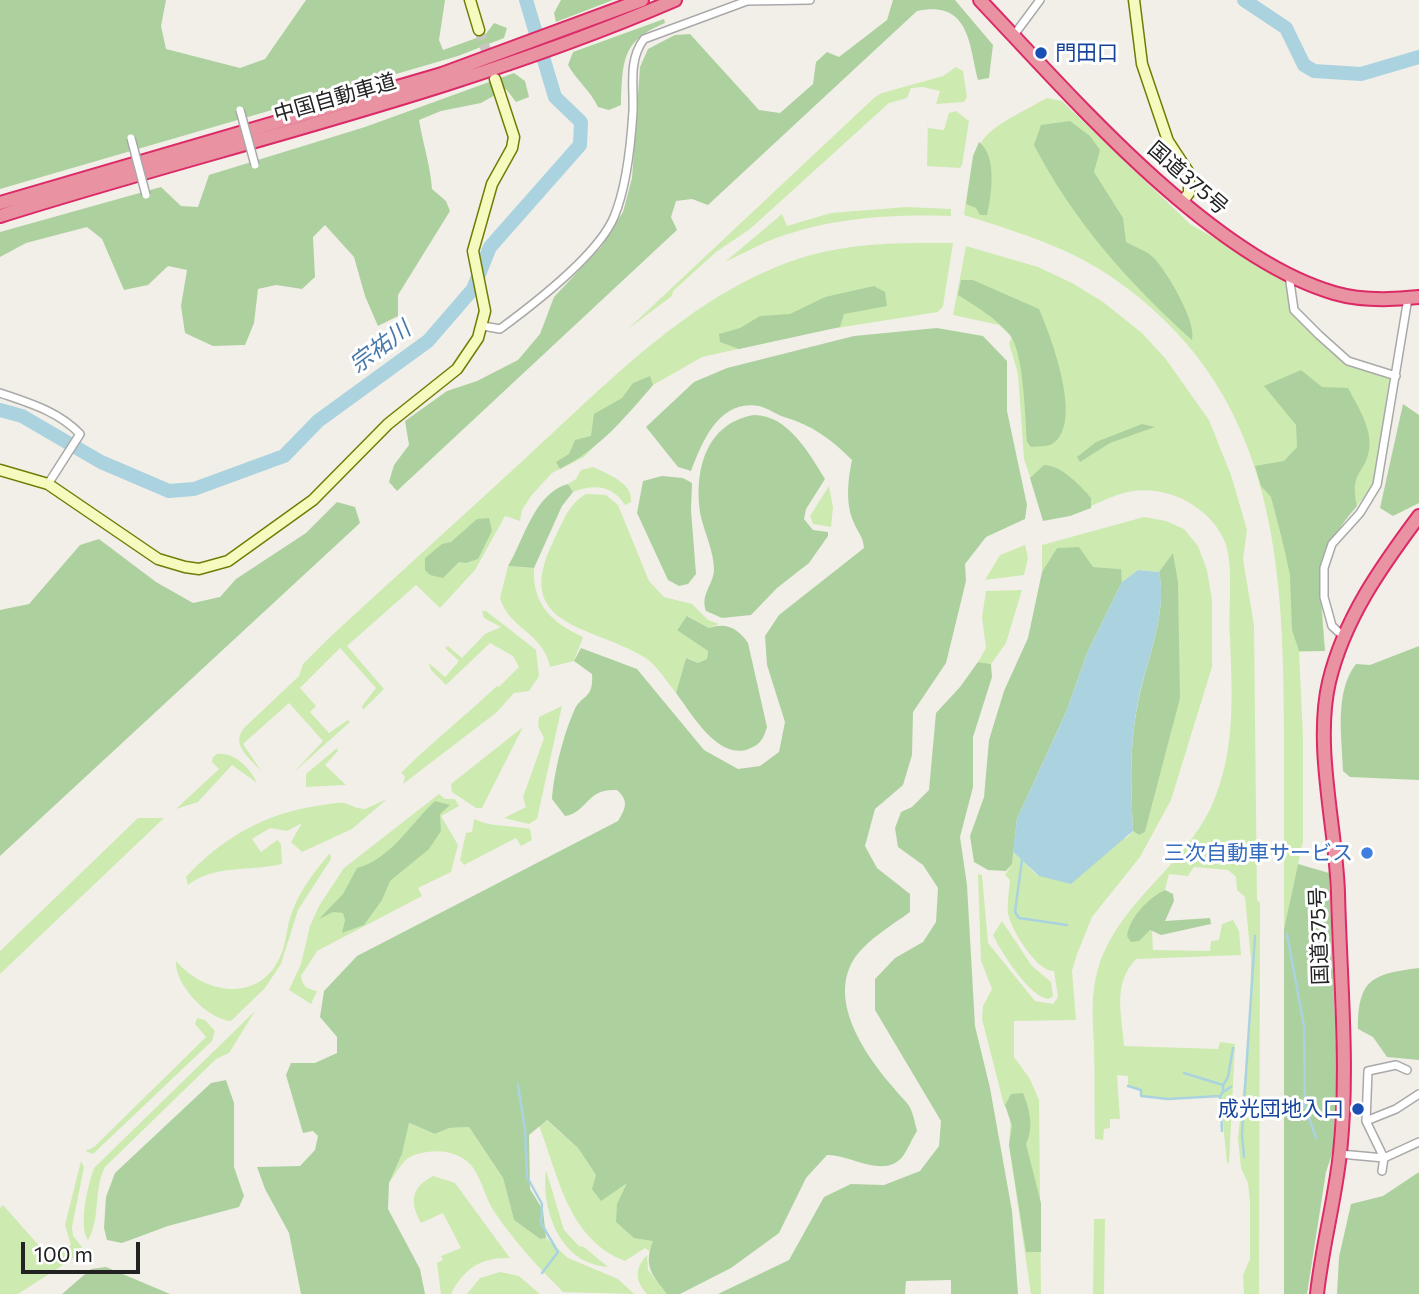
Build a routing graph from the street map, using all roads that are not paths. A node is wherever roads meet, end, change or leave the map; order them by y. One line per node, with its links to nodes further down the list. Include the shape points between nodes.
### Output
1 (470, 0): 8 (street)
2 (642, 0): 10 (highway, 中国自動車道)
3 (675, 0): 10 (highway, 中国自動車道)
4 (810, 0): 22 (street, via 747,1 645,39 637,49 633,72 633,112 614,218 540,300 500,328)
5 (980, 0): 9 (highway, 国道375号)
6 (1040, 0): 9 (street)
7 (1134, 0): 17 (street, via 1142,65 1168,141 1189,173 1189,193)
8 (479, 30)
9 (1014, 35): 17 (highway, 国道375号)
10 (556, 40): 11 (highway, 中国自動車道)
11 (528, 51): 18 (highway, 中国自動車道); 19 (highway, 中国自動車道, via 356,113)
12 (495, 79): 22 (street, via 514,136 492,184 472,251 485,311)
13 (240, 110): 15 (street, bridge)
14 (131, 138): 16 (street, bridge)
15 (255, 165)
16 (146, 195)
17 (1182, 202): 20 (highway, 国道375号, via 1251,254)
18 (0, 203)
19 (0, 216)
20 (1289, 274): 21 (highway, 国道375号, via 1355,298); 23 (street, via 1294,310 1319,335 1349,361)
21 (1413, 298): 23 (street)
22 (483, 326): 26 (street, via 457,369 388,424 313,500 228,561 185,567 158,558)
23 (1396, 376): 28 (street, via 1377,485 1332,544 1324,568 1324,597 1332,626)
24 (0, 393): 26 (street, via 43,408 80,434)
25 (0, 470): 26 (street)
26 (48, 484)
27 (1419, 516): 28 (highway, 国道375号, via 1371,583)
28 (1343, 636): 33 (highway, 国道375号, via 1328,684 1325,737 1338,890)
29 (1407, 1070): 31 (street, via 1396,1065 1368,1071)
30 (1419, 1094): 31 (street, via 1396,1110)
31 (1366, 1121): 34 (street)
32 (1419, 1142): 34 (street)
33 (1340, 1154): 34 (street); 36 (highway, 国道375号)
34 (1384, 1158): 35 (street)
35 (1382, 1171)
36 (1317, 1294)

